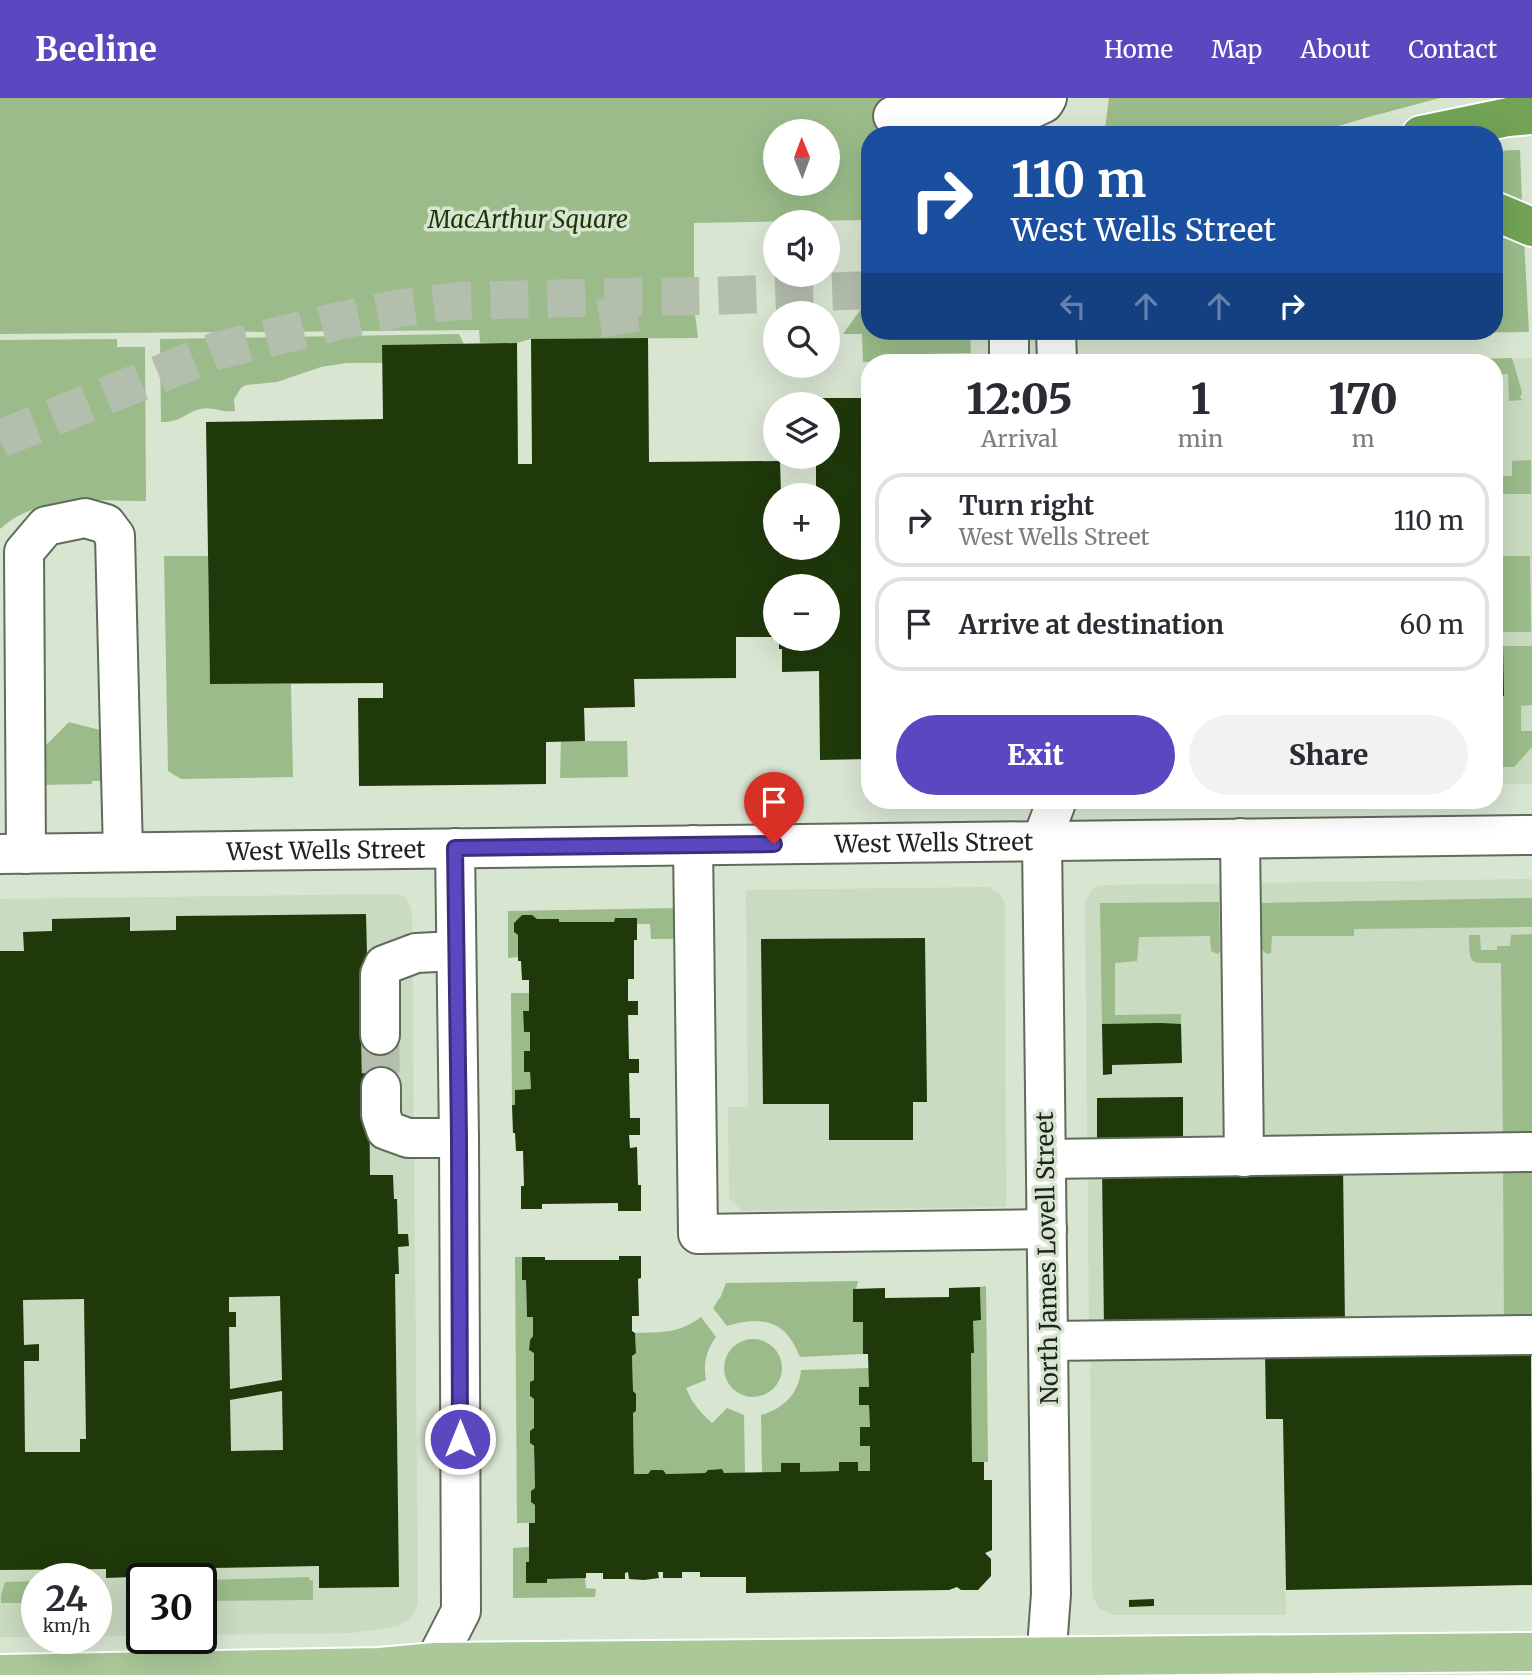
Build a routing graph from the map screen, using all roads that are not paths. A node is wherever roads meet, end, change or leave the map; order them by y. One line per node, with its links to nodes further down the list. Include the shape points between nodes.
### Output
1 (1047, 98): 5 (street, via 1027,111)
2 (1053, 98): 6 (street)
3 (1532, 115): 7 (highway)
4 (892, 116): 5 (street)
5 (1005, 116)
6 (1054, 126)
7 (1464, 126)
8 (1503, 214): 9 (highway)
9 (1532, 227)
10 (1029, 809): 14 (street, North James Lovell Street)
11 (1054, 809): 14 (street, North James Lovell Street)
12 (1532, 835): 13 (street, West Wells Street)
13 (1240, 838): 14 (street, West Wells Street); 24 (street)
14 (1042, 840): 15 (street, West Wells Street); 25 (street, North James Lovell Street)
15 (693, 845): 16 (street, West Wells Street); 26 (street, via 698,1234)
16 (455, 848): 17 (street, West Wells Street); 19 (street)
17 (122, 852): 18 (street, West Wells Street); 18 (street, via 115,536 106,524 85,518 46,526 24,552)
18 (13, 854)
19 (456, 951): 20 (street, via 416,953 384,965); 22 (street)
20 (380, 1035)
21 (381, 1087): 22 (street, via 386,1130 408,1138)
22 (459, 1138): 34 (street, via 461,1611)
23 (1532, 1152): 24 (street)
24 (1244, 1157): 25 (street)
25 (1046, 1159): 26 (street, North James Lovell Street)
26 (1047, 1229): 28 (street, North James Lovell Street)
27 (1532, 1335): 28 (street)
28 (1048, 1341): 32 (street, North James Lovell Street, via 1051,1594)
29 (1532, 1652): 30 (main road)
30 (1317, 1664): 32 (main road)
31 (994, 1666): 32 (main road); 33 (main road)
32 (1046, 1666)
33 (706, 1667): 34 (main road)
34 (424, 1670): 35 (main road)
35 (0, 1674)

